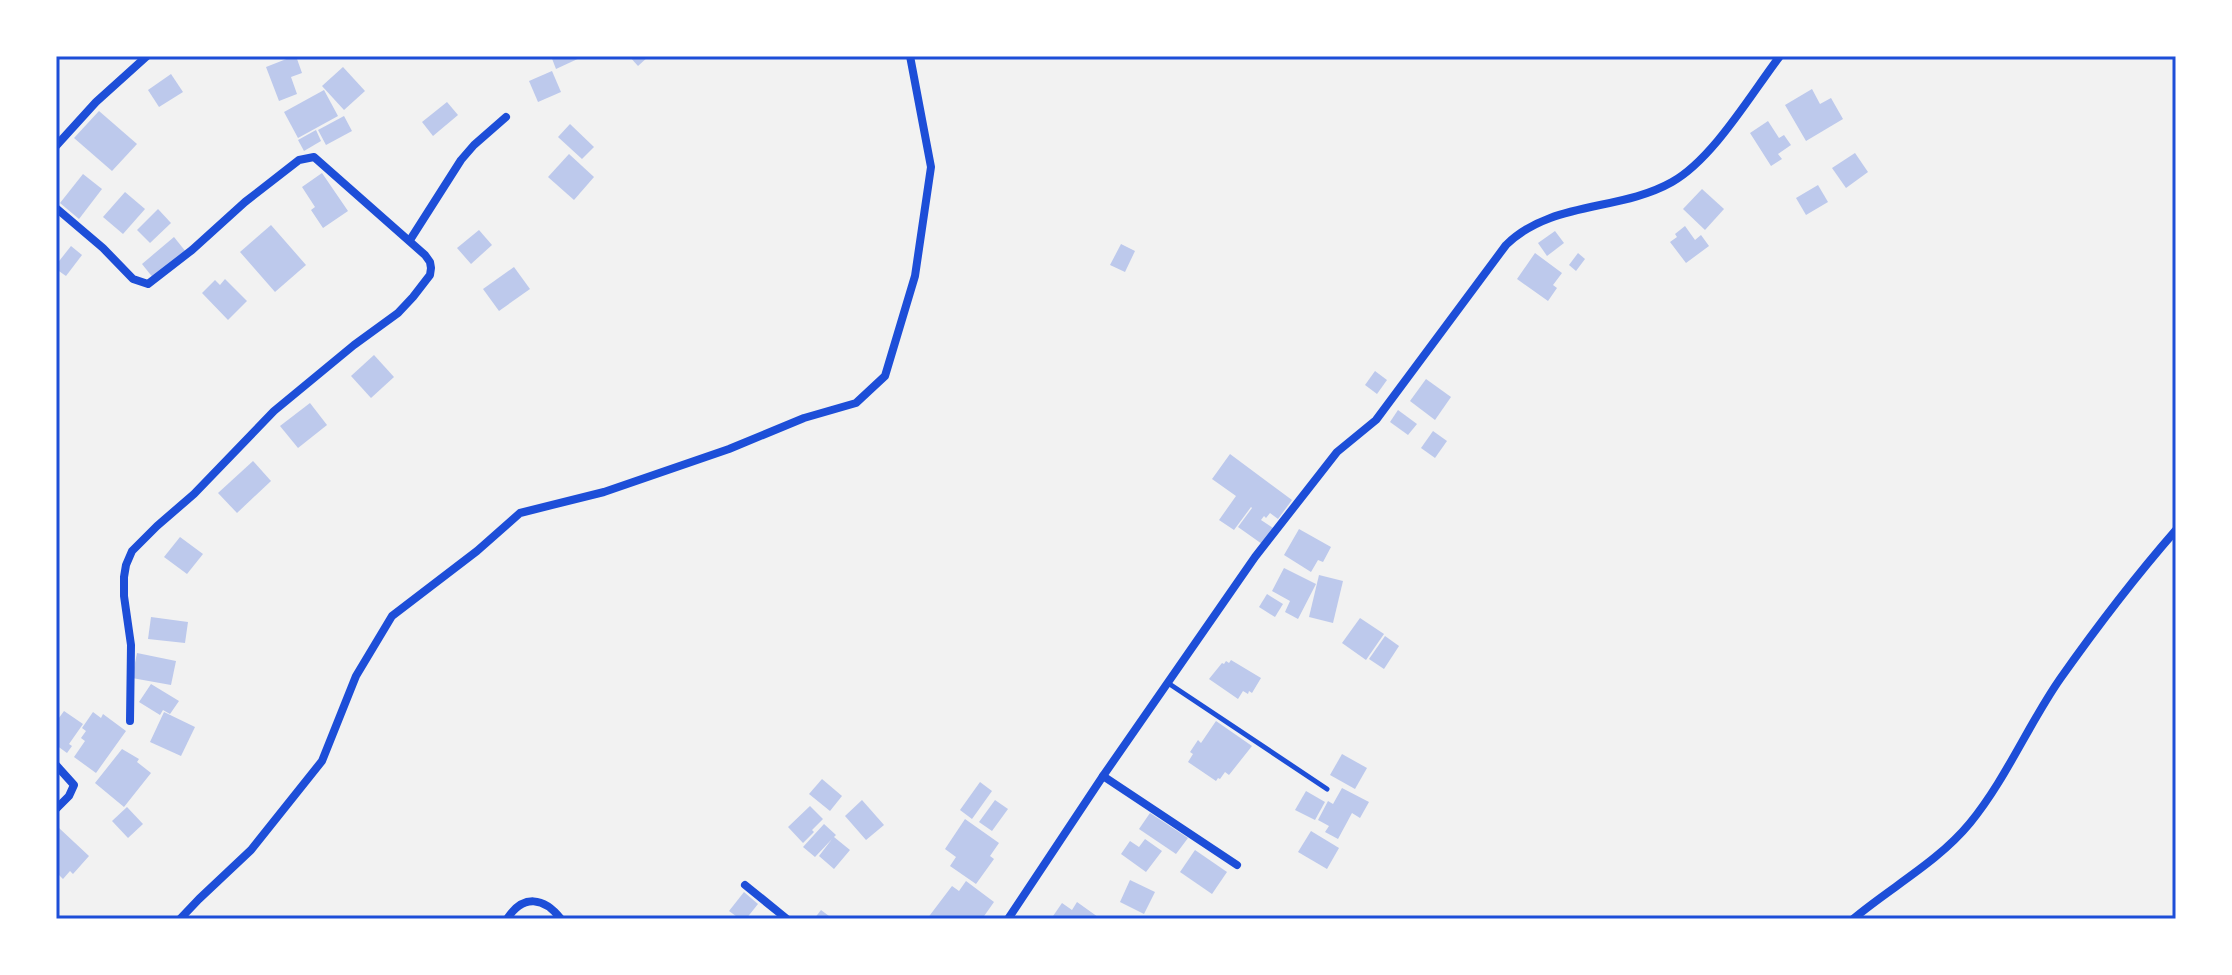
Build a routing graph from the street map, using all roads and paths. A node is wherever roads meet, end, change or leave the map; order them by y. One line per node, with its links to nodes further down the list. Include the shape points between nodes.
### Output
1 (147, 56): 5 (street)
2 (910, 56): 17 (street, via 931,167 915,276 885,376 856,403 604,492 520,513 392,616 356,676 322,761 251,850)
3 (1780, 56): 9 (street, via 1702,159 1675,181 1648,193 1550,217 1506,245 1376,420 1337,452 1255,557)
4 (506, 117): 7 (street, via 461,160)
5 (56, 146)
6 (56, 208): 7 (street, via 133,279 148,284 245,202 310,157)
7 (410, 240): 10 (street, via 430,262 425,284 398,313 274,411 132,551 124,577 131,645)
8 (2176, 530): 22 (street, via 2060,680 1970,823)
9 (1167, 683): 12 (street); 13 (lane)
10 (130, 721)
11 (56, 765): 14 (street, via 74,785)
12 (1103, 776): 15 (street); 21 (street)
13 (1327, 789)
14 (56, 809)
15 (1237, 865)
16 (745, 885): 20 (street)
17 (180, 919)
18 (507, 919): 19 (street, via 514,908 536,901)
19 (561, 919)
20 (787, 919)
21 (1008, 919)
22 (1853, 919)

